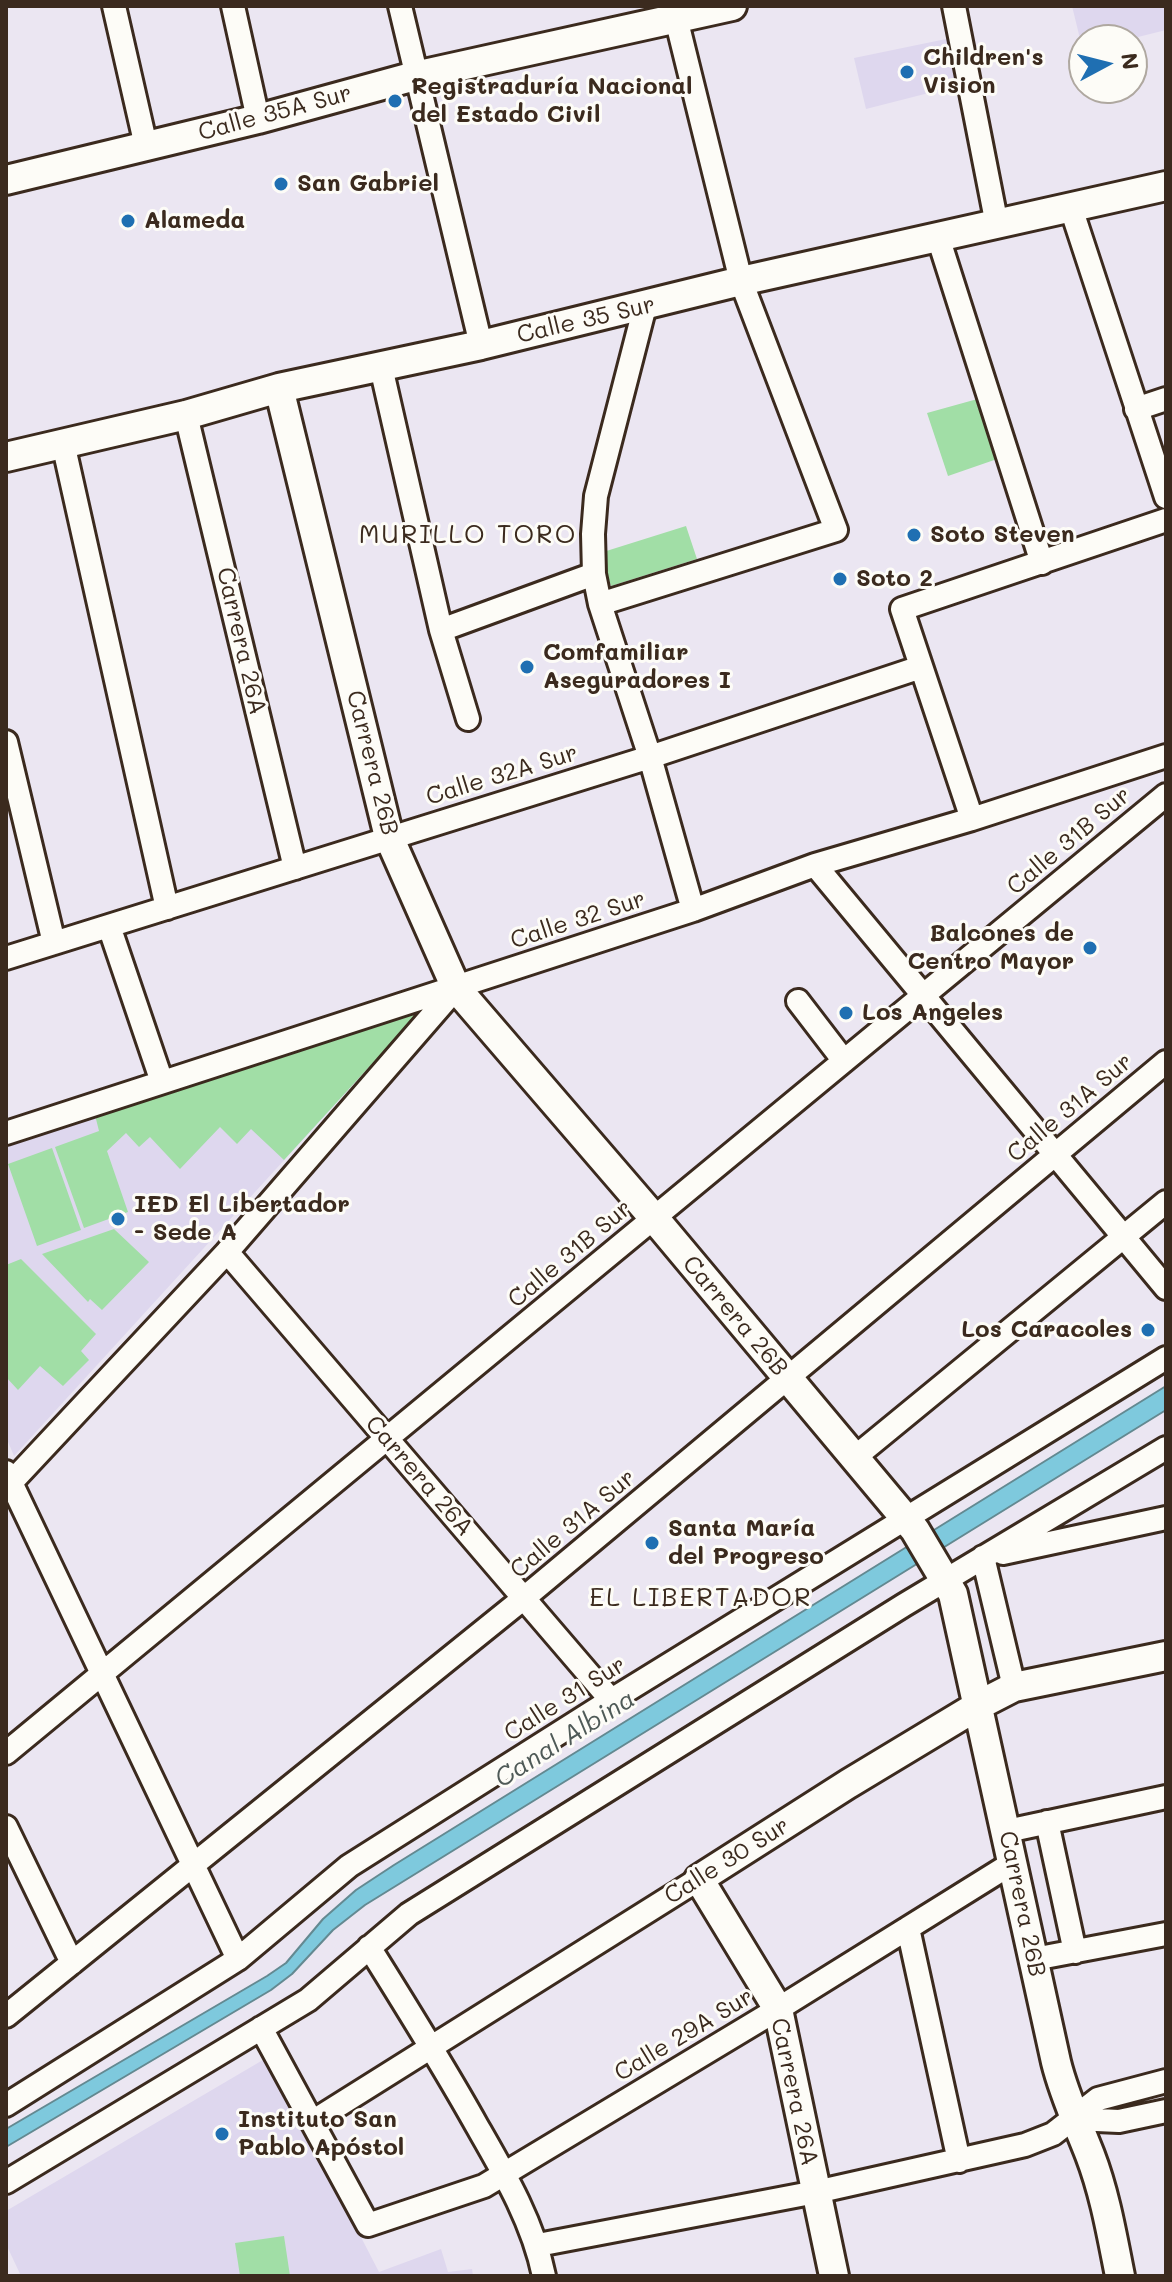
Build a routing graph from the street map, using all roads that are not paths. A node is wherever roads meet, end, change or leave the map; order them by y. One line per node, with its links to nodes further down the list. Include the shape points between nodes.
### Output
1 (114, 6): 9 (street)
2 (233, 6): 8 (street)
3 (400, 6): 7 (street)
4 (732, 6): 6 (street, Calle 35A Sur)
5 (954, 6): 13 (street)
6 (674, 13): 7 (street, Calle 35A Sur); 15 (street)
7 (415, 76): 8 (street, Calle 35A Sur); 17 (street)
8 (258, 119): 9 (street, Calle 35A Sur)
9 (146, 146): 10 (street, Calle 35A Sur)
10 (6, 180)
11 (1166, 186): 12 (street, Calle 35 Sur)
12 (1071, 208): 13 (street, Calle 35 Sur); 21 (street)
13 (997, 225): 14 (street, Calle 35 Sur)
14 (938, 237): 15 (street, Calle 35 Sur); 27 (street)
15 (741, 281): 16 (street, Calle 35 Sur); 29 (street, via 836,530)
16 (645, 306): 17 (street, Calle 35 Sur); 28 (street, via 596,496)
17 (481, 345): 18 (street, Calle 35 Sur)
18 (381, 367): 19 (street, Calle 35 Sur); 30 (street)
19 (279, 388): 22 (street, Calle 35 Sur); 38 (street, Carrera 26B)
20 (1166, 399): 21 (street)
21 (1136, 409): 25 (street)
22 (186, 415): 23 (street, Calle 35 Sur); 40 (street, Carrera 26A)
23 (63, 443): 24 (street, Calle 35 Sur); 41 (street)
24 (6, 457)
25 (1166, 497)
26 (1166, 520): 27 (street)
27 (1042, 563): 31 (street, via 902,609)
28 (594, 574): 29 (street); 30 (street)
29 (600, 604): 34 (street)
30 (441, 630): 32 (street)
31 (921, 667): 34 (street, Calle 32A Sur); 37 (street)
32 (468, 719)
33 (6, 742): 44 (street)
34 (650, 757): 38 (street, Calle 32A Sur); 42 (street)
35 (1162, 765): 37 (street, Calle 32 Sur)
36 (1166, 795): 47 (street, Calle 31B Sur)
37 (972, 819): 39 (street, Calle 32 Sur)
38 (389, 837): 40 (street, Calle 32A Sur); 46 (street, Carrera 26B)
39 (815, 865): 42 (street, Calle 32 Sur); 47 (street)
40 (295, 868): 41 (street, Calle 32A Sur)
41 (167, 908): 43 (street, Calle 32A Sur)
42 (693, 910): 46 (street, Calle 32 Sur)
43 (109, 926): 44 (street, Calle 32A Sur); 51 (street)
44 (54, 943): 45 (street, Calle 32A Sur)
45 (6, 958)
46 (456, 988): 51 (street, Calle 32 Sur); 55 (street, Carrera 26B); 57 (street)
47 (923, 995): 49 (street, Calle 31B Sur); 53 (street)
48 (798, 1001): 49 (street)
49 (844, 1061): 55 (street, Calle 31B Sur)
50 (1166, 1062): 53 (street, Calle 31A Sur)
51 (162, 1082): 52 (street, Calle 32 Sur)
52 (6, 1133)
53 (1055, 1155): 56 (street); 60 (street, Calle 31A Sur)
54 (1166, 1202): 56 (street)
55 (654, 1218): 60 (street, Carrera 26B); 61 (street, Calle 31B Sur)
56 (1124, 1237): 58 (street); 63 (street)
57 (227, 1252): 61 (street, Carrera 26A); 64 (street)
58 (1166, 1288)
59 (1166, 1358): 66 (street, Calle 31 Sur)
60 (788, 1378): 63 (street, Carrera 26B); 69 (street, Calle 31A Sur)
61 (387, 1438): 69 (street, Carrera 26A); 71 (street, Calle 31B Sur)
62 (1166, 1448): 67 (street)
63 (854, 1458): 66 (street, Carrera 26B)
64 (8, 1481): 71 (street)
65 (1166, 1518): 67 (street)
66 (911, 1525): 68 (street, Carrera 26B); 73 (street, Calle 31 Sur)
67 (983, 1557): 68 (street); 72 (street)
68 (940, 1570): 74 (street, Carrera 26B, via 959,1614); 85 (street, via 409,1914)
69 (524, 1598): 73 (street, Carrera 26A); 81 (street, Calle 31A Sur)
70 (1166, 1656): 72 (street, Calle 30 Sur)
71 (101, 1674): 75 (street, Calle 31B Sur); 81 (street)
72 (1014, 1687): 74 (street, Calle 30 Sur)
73 (611, 1700): 87 (street, Calle 31 Sur, via 349,1866)
74 (979, 1705): 79 (street, Carrera 26B); 82 (street, Calle 30 Sur)
75 (6, 1753)
76 (1166, 1797): 77 (street)
77 (1047, 1822): 79 (street); 86 (street)
78 (6, 1827): 89 (street)
79 (1007, 1831): 80 (street, Carrera 26B)
80 (1014, 1862): 83 (street, Calle 29A Sur); 88 (street, Carrera 26B)
81 (193, 1865): 87 (street); 89 (street, Calle 31A Sur)
82 (699, 1879): 90 (street, Carrera 26A); 93 (street, Calle 30 Sur)
83 (908, 1928): 90 (street, Calle 29A Sur); 99 (street)
84 (1166, 1934): 86 (street)
85 (369, 1947): 92 (street, via 325,1987); 93 (street)
86 (1075, 1952): 88 (street)
87 (238, 1959): 95 (street, Calle 31 Sur)
88 (1034, 1959): 97 (street, Carrera 26B)
89 (72, 1963): 91 (street, Calle 31A Sur)
90 (778, 2009): 100 (street, Calle 29A Sur); 102 (street, Carrera 26A)
91 (6, 2016)
92 (261, 2028): 98 (street); 101 (street)
93 (433, 2047): 98 (street, Calle 30 Sur); 100 (street)
94 (1166, 2081): 97 (street, via 1098,2099)
95 (6, 2105)
96 (1166, 2111): 97 (street, via 1119,2121)
97 (1074, 2119): 99 (street, via 1025,2145); 106 (street, Carrera 26B, via 1103,2195)
98 (312, 2122): 100 (street, Calle 29A Sur, via 368,2225 484,2186)
99 (959, 2161): 102 (street)
100 (504, 2174): 103 (street)
101 (6, 2182)
102 (816, 2192): 103 (street); 105 (street, Carrera 26A)
103 (538, 2245): 104 (street)
104 (544, 2276)
105 (834, 2276)
106 (1120, 2276)

